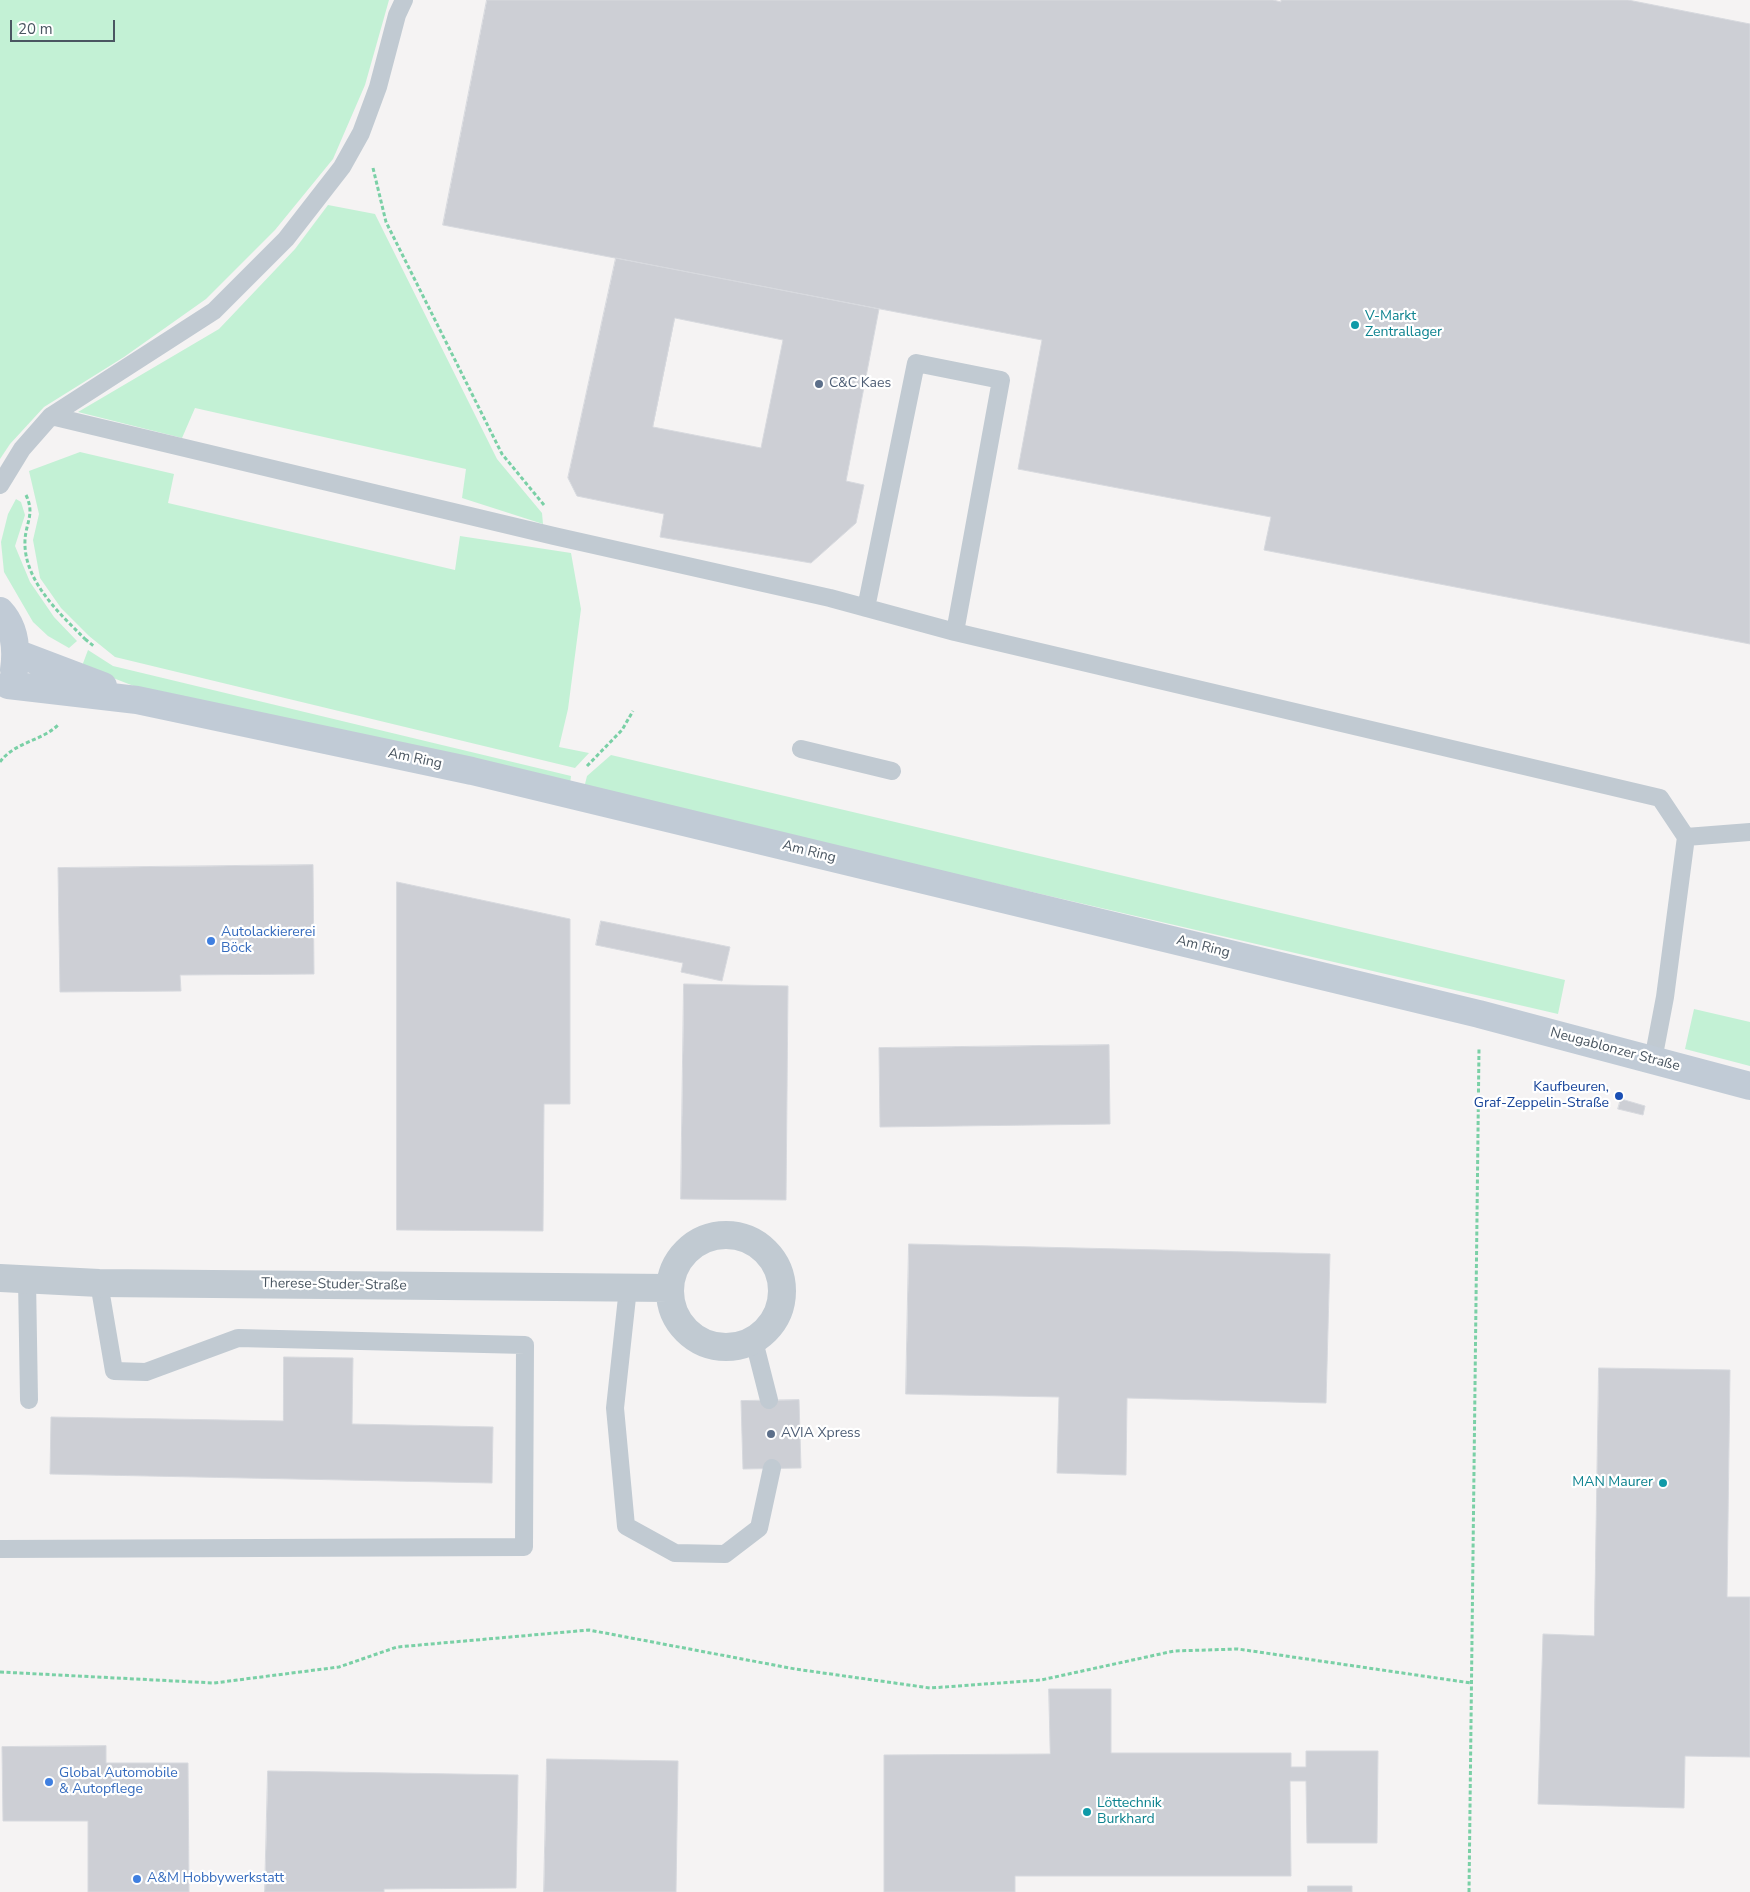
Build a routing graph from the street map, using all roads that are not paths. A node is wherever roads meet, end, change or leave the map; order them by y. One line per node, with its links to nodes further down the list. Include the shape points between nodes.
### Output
1 (404, 0): 2 (lane, via 362,133 342,167 286,239 214,311)
2 (50, 416): 3 (lane, via 22,449); 4 (lane)
3 (0, 485)
4 (866, 608): 6 (lane); 6 (lane, via 916,363 1001,380)
5 (0, 611): 7 (street, Am Ring, via 10,626)
6 (955, 632): 13 (lane, via 1660,798)
7 (16, 654): 8 (street, Am Ring, via 14,670); 9 (street, Am Ring)
8 (4, 691): 9 (street, Am Ring)
9 (137, 700): 14 (street, Am Ring, via 472,771)
10 (802, 749): 11 (lane)
11 (892, 771)
12 (1750, 832): 13 (lane)
13 (1686, 837): 15 (lane)
14 (1480, 1014): 15 (street, Neugablonzer Straße)
15 (1653, 1060): 16 (street, Neugablonzer Straße)
16 (1750, 1086)
17 (0, 1278): 18 (street, Therese-Studer-Straße)
18 (27, 1279): 19 (street, Therese-Studer-Straße); 23 (lane)
19 (99, 1283): 20 (street, Therese-Studer-Straße); 26 (lane, via 114,1371 146,1372 238,1338 525,1345 524,1547)
20 (628, 1288): 21 (street, Therese-Studer-Straße); 25 (lane, via 615,1408 626,1526 675,1553 725,1554 759,1528)
21 (669, 1288): 22 (street, via 670,1306 678,1321 703,1344 720,1348 738,1347); 22 (street, via 673,1269 683,1253 699,1241 718,1235 737,1235 755,1242 770,1256 780,1272 782,1292 779,1311 769,1328)
22 (754, 1341): 24 (lane)
23 (29, 1400)
24 (769, 1400)
25 (772, 1468)
26 (0, 1549)

